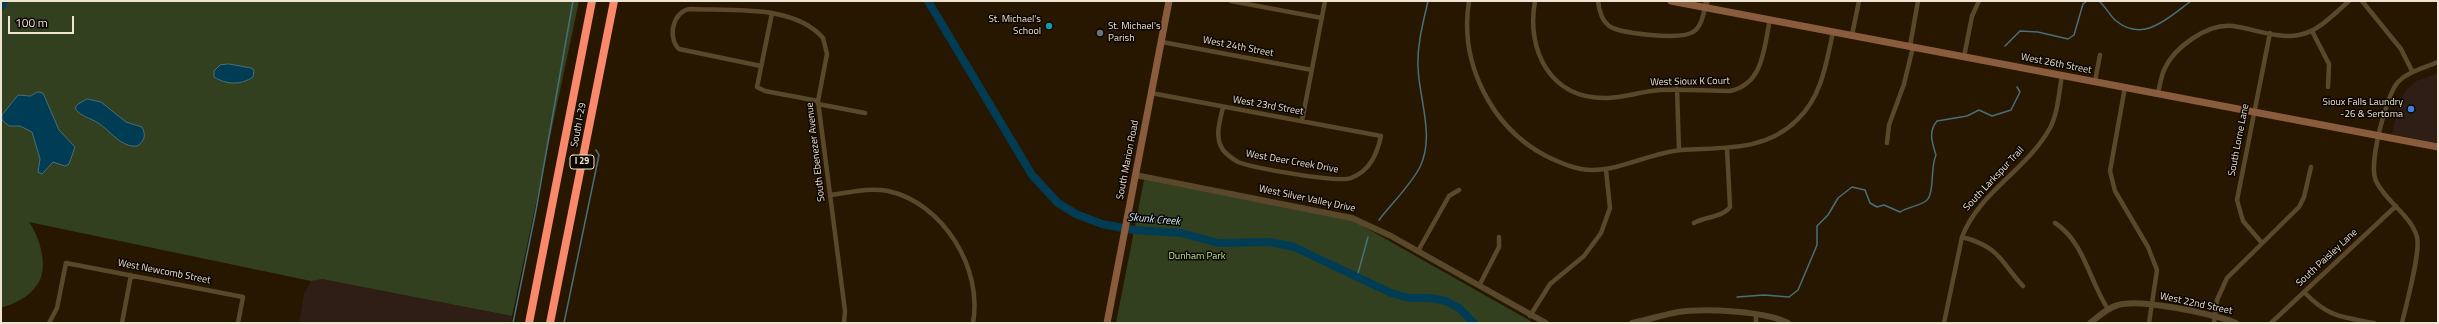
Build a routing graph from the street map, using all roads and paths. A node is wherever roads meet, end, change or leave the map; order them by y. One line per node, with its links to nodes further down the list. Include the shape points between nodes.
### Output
1 (592, 1): 73 (highway, South I-29 / I 29)
2 (614, 1): 74 (highway, South I-29 / I 29)
3 (1169, 1): 23 (main road, South Marion Road)
4 (1231, 1): 17 (street)
5 (1325, 1): 17 (street)
6 (1469, 1): 50 (street, via 1467,24 1472,63 1485,94 1505,123 1525,142 1560,163 1580,169)
7 (1535, 1): 35 (street, West Sioux K Court, via 1532,22 1536,50 1551,74 1566,87 1583,95 1607,98)
8 (1598, 1): 15 (street, via 1602,18 1613,28 1623,32 1683,35 1692,33 1700,23)
9 (1670, 1): 15 (main road, West 26th Street)
10 (1859, 1): 22 (street)
11 (1918, 1): 24 (street)
12 (1979, 1): 26 (street, via 1972,16)
13 (2349, 1): 19 (street)
14 (2362, 1): 30 (street, via 2401,49)
15 (1706, 4): 18 (main road, West 26th Street)
16 (772, 13): 28 (street); 28 (street, South Ebenezer Avenue, via 690,9 680,12 675,22 673,37 679,49); 38 (street, South Ebenezer Avenue, via 801,21 823,38 827,54)
17 (1322, 18): 29 (street)
18 (1770, 19): 20 (main road, West 26th Street); 35 (street, West Sioux K Court, via 1758,71 1746,85 1730,91)
19 (2312, 31): 21 (street, via 2292,36); 33 (street, via 2329,64)
20 (1833, 32): 22 (main road, West 26th Street); 47 (street, via 1823,78 1804,113 1772,138 1752,146)
21 (2270, 33): 36 (street, via 2225,26 2200,35 2179,50 2168,62); 40 (street, South Lorne Lane)
22 (1852, 35): 24 (main road, West 26th Street)
23 (1162, 42): 29 (street, West 24th Street); 37 (main road, South Marion Road)
24 (1912, 47): 26 (main road, West 26th Street); 45 (street, via 1906,79 1889,125)
25 (2100, 55): 32 (street)
26 (1964, 56): 31 (main road, West 26th Street)
27 (2438, 62): 30 (street)
28 (761, 66): 38 (street, via 758,88)
29 (1312, 70): 42 (street)
30 (2412, 71): 44 (street, via 2390,94)
31 (2062, 75): 32 (main road, West 26th Street); 57 (street, South Larkspur Trail, via 2054,116 2046,134 1973,214)
32 (2095, 81): 34 (main road, West 26th Street)
33 (2328, 86)
34 (2125, 87): 36 (main road, West 26th Street); 65 (street, via 2110,171 2115,191 2148,248 2157,270)
35 (1677, 89): 48 (street)
36 (2158, 93): 40 (main road, West 26th Street)
37 (1152, 94): 39 (street, West 23rd Street); 51 (main road, South Marion Road)
38 (818, 102): 41 (street); 53 (street, South Ebenezer Avenue)
39 (1223, 107): 42 (street, West 23rd Street); 43 (street, West Deer Creek Drive, via 1218,133 1223,150 1229,156 1246,164 1344,180 1361,173 1374,159)
40 (2254, 112): 44 (main road, West 26th Street); 59 (street, South Lorne Lane, via 2237,200 2243,221)
41 (865, 113)
42 (1302, 121): 43 (street, West 23rd Street)
43 (1381, 136)
44 (2380, 136): 46 (main road, West 26th Street); 54 (street, via 2375,160 2375,179)
45 (1887, 143)
46 (2438, 147)
47 (1727, 148): 48 (street); 55 (street, via 1730,207 1724,212)
48 (1680, 150): 50 (street, via 1644,157)
49 (2310, 168): 59 (street, via 2304,197 2299,207)
50 (1606, 170): 68 (street, via 1610,208 1601,233 1584,256 1545,290)
51 (1136, 175): 60 (street, West Silver Valley Drive, via 1352,218 1367,223); 77 (main road, South Marion Road)
52 (1459, 190): 60 (street, via 1449,196)
53 (830, 195): 75 (street, South Ebenezer Avenue, via 845,311); 76 (street, via 887,190 903,196 936,218 961,252 970,270 974,304)
54 (2396, 206): 64 (street, South Paisley Lane); 88 (street, via 2412,226 2417,239)
55 (1694, 223)
56 (2055, 223): 66 (street, via 2067,234 2085,262)
57 (1962, 236): 63 (street, via 1993,249); 82 (street, South Larkspur Trail)
58 (1500, 237): 62 (street, via 1499,247)
59 (2262, 243): 69 (street, via 2226,278 2220,288)
60 (1418, 251): 62 (street, West Silver Valley Drive)
61 (131, 275): 70 (street, West Newcomb Street, via 66,263 57,308); 71 (street); 72 (street, West Newcomb Street, via 243,297)
62 (1479, 286): 68 (street, West Silver Valley Drive)
63 (2023, 286)
64 (2304, 292): 86 (street, South Paisley Lane); 87 (street, via 2329,313)
65 (2153, 305): 66 (street, West 22nd Street, via 2129,302); 69 (street, West 22nd Street); 84 (street)
66 (2108, 309): 83 (street, West 22nd Street)
67 (1756, 315): 79 (street, via 1688,312); 80 (street); 81 (street)
68 (1530, 316): 78 (street, West Silver Valley Drive)
69 (2214, 320): 85 (street, West 22nd Street)
70 (49, 323)
71 (122, 323)
72 (238, 323)
73 (529, 323)
74 (550, 323)
75 (844, 323)
76 (973, 323)
77 (1107, 323)
78 (1546, 323)
79 (1632, 323)
80 (1756, 323)
81 (1788, 323)
82 (1944, 323)
83 (2090, 323)
84 (2150, 323)
85 (2236, 323)
86 (2271, 323)
87 (2374, 323)
88 (2402, 323)

